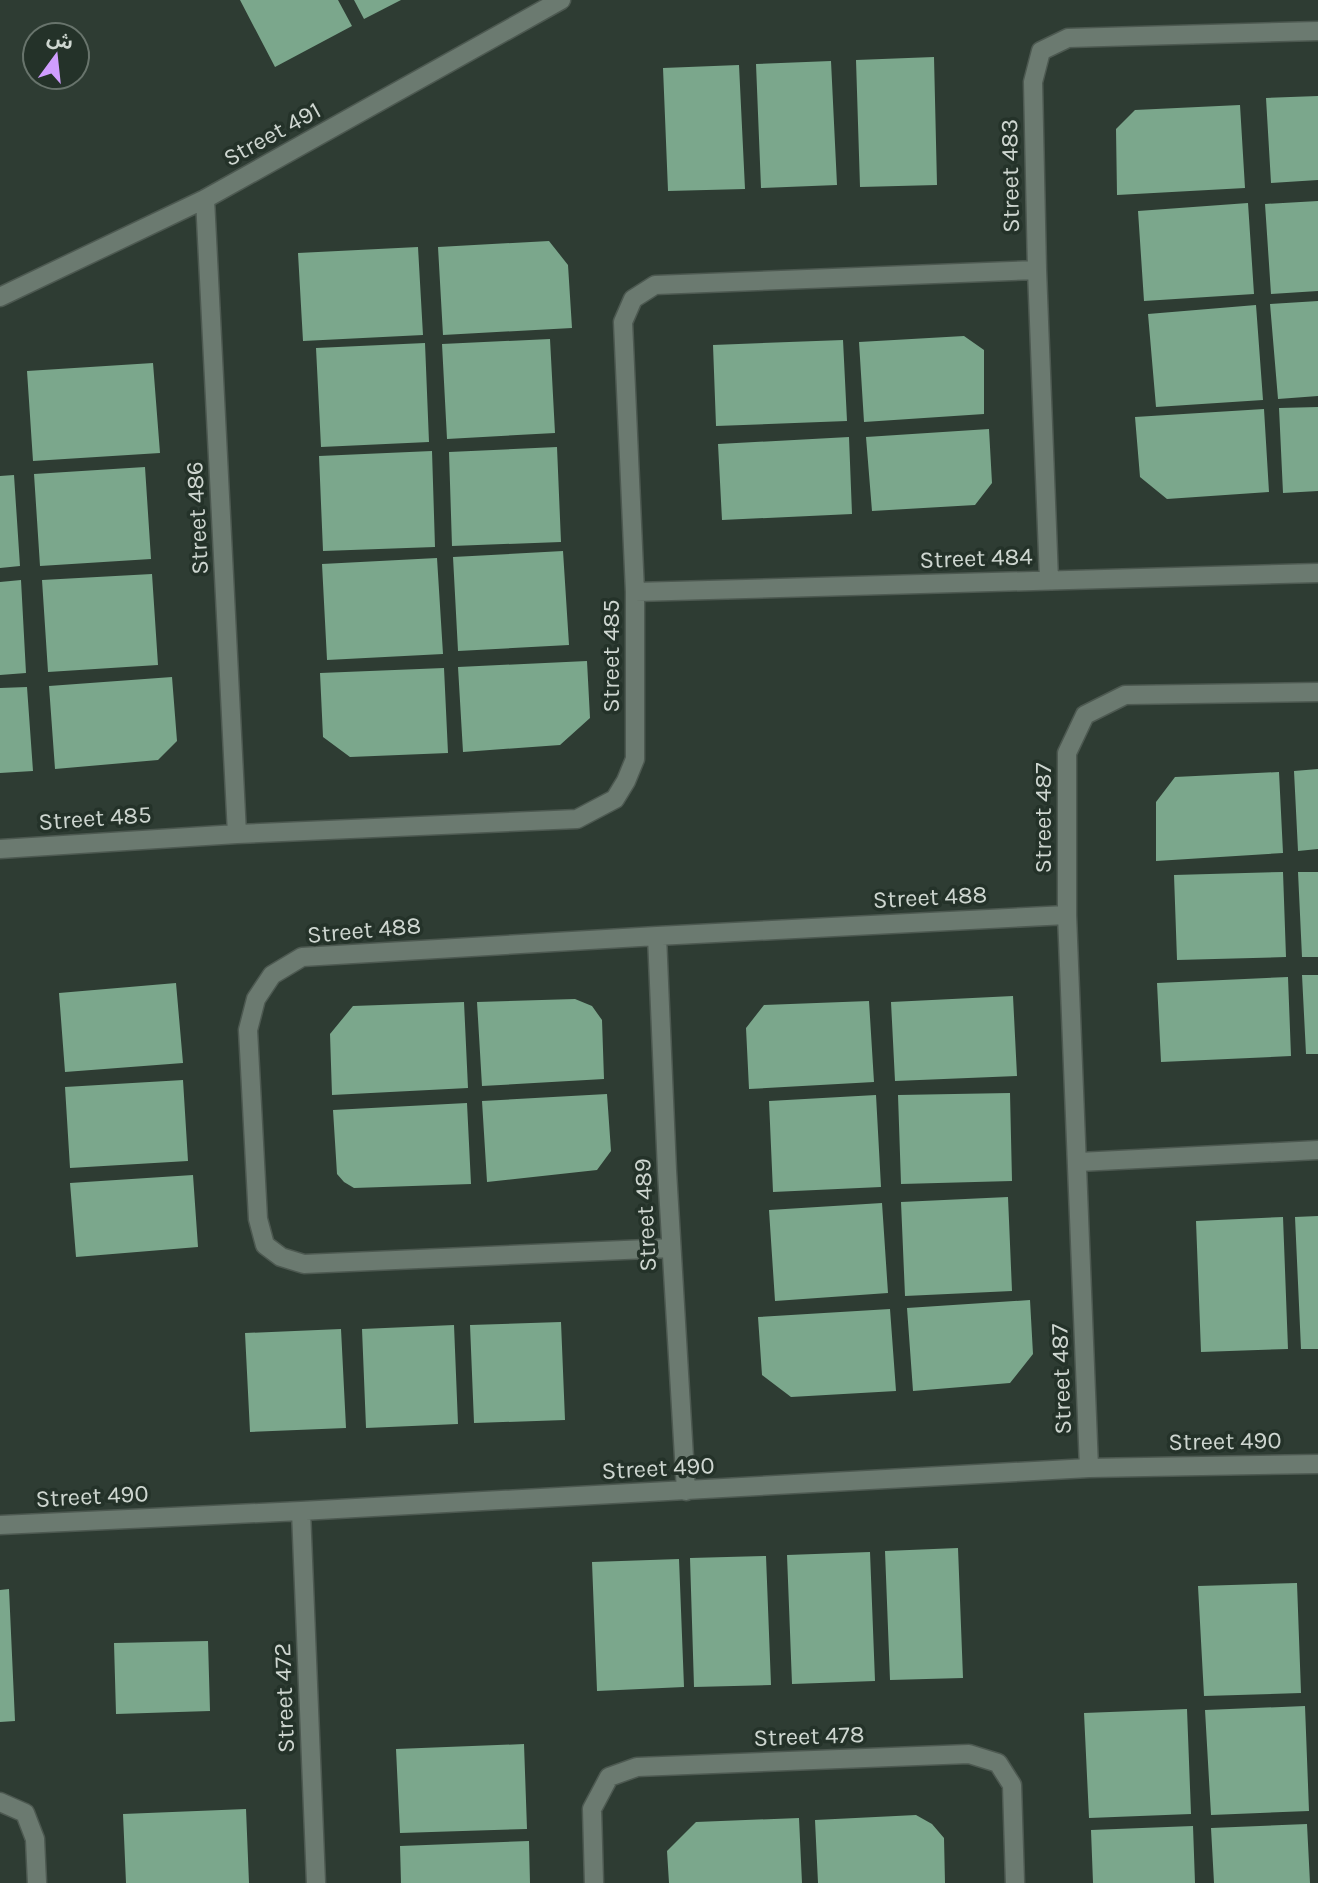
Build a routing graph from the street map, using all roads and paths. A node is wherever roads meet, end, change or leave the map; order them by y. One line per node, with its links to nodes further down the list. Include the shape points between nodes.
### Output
1 (561, 0): 3 (street, Street 491)
2 (1318, 31): 4 (street, Street 483, via 1068,38 1041,51 1033,82)
3 (205, 199): 5 (street, Street 491); 10 (street, Street 486)
4 (1037, 270): 7 (street, Street 483); 8 (street, Street 485, via 655,285 633,299 623,322)
5 (0, 297)
6 (1318, 573): 7 (street, Street 484)
7 (1049, 580): 8 (street, Street 484)
8 (635, 592): 10 (street, Street 485, via 635,759 615,799 577,819)
9 (1318, 692): 12 (street, Street 487, via 1125,695 1084,715 1067,753)
10 (237, 834): 11 (street, Street 485)
11 (0, 849)
12 (1067, 915): 13 (street, Street 488); 15 (street, Street 487)
13 (657, 936): 16 (street, Street 489); 16 (street, Street 488, via 303,957 272,975 256,999 248,1030 258,1219 265,1245 281,1256 304,1264)
14 (1318, 1150): 15 (street)
15 (1079, 1162): 18 (street, Street 487)
16 (671, 1248): 19 (street, Street 489)
17 (1318, 1464): 18 (street, Street 490)
18 (1089, 1468): 19 (street, Street 490)
19 (686, 1491): 20 (street, Street 490)
20 (301, 1511): 21 (street, Street 490); 24 (street, Street 472)
21 (0, 1525)
22 (0, 1802): 23 (street, via 25,1813 35,1839)
23 (37, 1883)
24 (316, 1883)
25 (594, 1883): 26 (street, Street 478, via 592,1809 609,1777 637,1767 969,1754 998,1763 1012,1785)
26 (1015, 1883)

